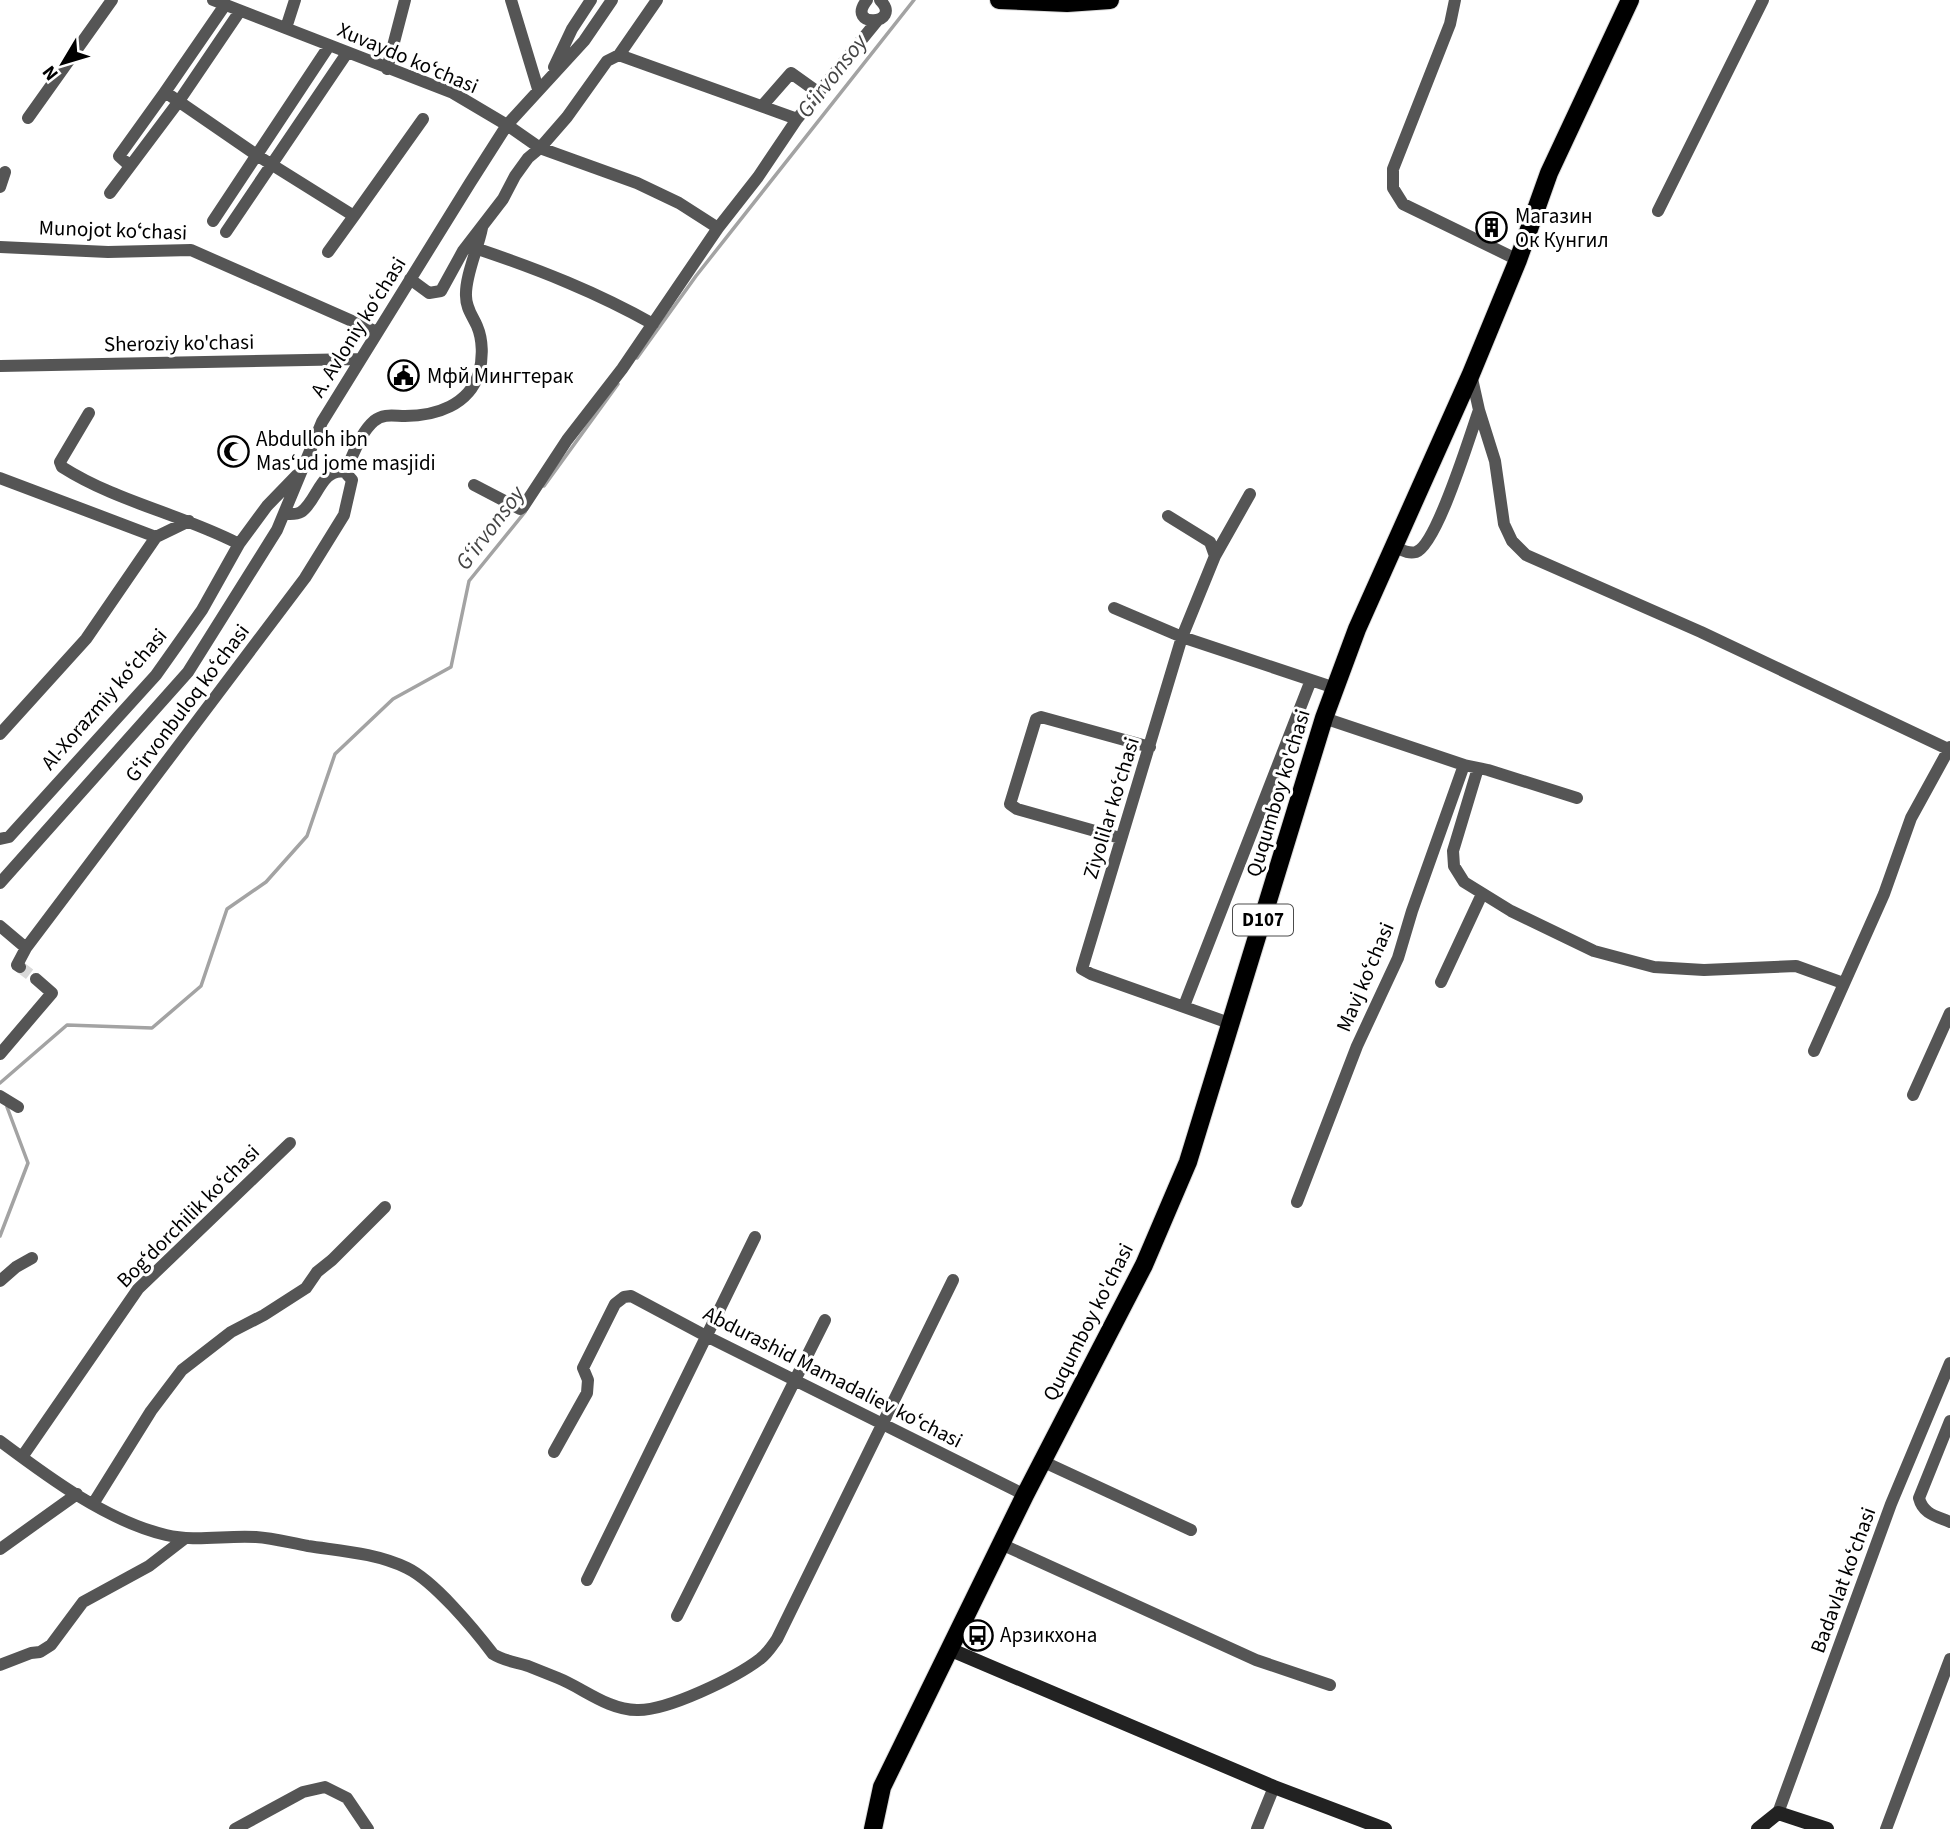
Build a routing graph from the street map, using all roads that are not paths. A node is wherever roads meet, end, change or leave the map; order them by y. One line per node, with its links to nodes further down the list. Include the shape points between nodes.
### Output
1 (112, 0): 29 (street)
2 (295, 0): 18 (street)
3 (404, 0): 22 (street)
4 (511, 0): 24 (street)
5 (591, 0): 23 (street)
6 (612, 0): 23 (street, A. Avloniy ko‘chasi, via 584,41)
7 (657, 0): 21 (street)
8 (867, 0): 17 (street, via 862,12 865,18)
9 (880, 0): 17 (street, via 886,11)
10 (999, 0): 11 (main road)
11 (1110, 0)
12 (1455, 0): 49 (street, via 1450,24 1393,169 1393,188 1403,204)
13 (1630, 0): 49 (main road, Ququmboy ko'chasi / D107, via 1549,173)
14 (1763, 0): 40 (street)
15 (219, 2): 16 (street, Xuvaydo koʻchasi); 25 (street)
16 (240, 11): 18 (street, Xuvaydo koʻchasi); 27 (street)
17 (877, 21): 26 (street)
18 (286, 28): 19 (street, Xuvaydo koʻchasi)
19 (329, 46): 20 (street, Xuvaydo koʻchasi); 34 (street)
20 (347, 53): 22 (street, Xuvaydo koʻchasi); 35 (street)
21 (619, 55): 28 (street); 33 (street, via 607,61)
22 (387, 69): 32 (street, Xuvaydo koʻchasi, via 453,93)
23 (550, 76): 24 (street, A. Avloniy ko‘chasi)
24 (538, 89): 32 (street, A. Avloniy ko‘chasi)
25 (165, 92): 27 (street); 36 (street, via 119,156)
26 (819, 93): 28 (street, via 791,73); 31 (street)
27 (179, 101): 34 (street); 36 (street)
28 (762, 106): 31 (street)
29 (28, 118)
30 (423, 119): 41 (street)
31 (797, 119): 44 (street)
32 (507, 125): 33 (street); 50 (street, A. Avloniy ko‘chasi)
33 (540, 148): 43 (street, via 528,158); 44 (street, via 637,183)
34 (258, 156): 35 (street); 42 (street)
35 (272, 165): 41 (street); 45 (street)
36 (130, 166): 39 (street)
37 (5, 172): 38 (street)
38 (0, 187)
39 (110, 193)
40 (1658, 211)
41 (354, 216): 48 (street)
42 (212, 221)
43 (482, 227): 47 (street); 50 (street, via 441,291 429,293)
44 (718, 228): 51 (street)
45 (226, 232)
46 (0, 247): 52 (street, Munojot koʻchasi, via 191,250)
47 (478, 249): 51 (street, via 557,276); 58 (street, via 466,292 482,353 479,375 469,393 440,411 390,415 374,421)
48 (328, 252)
49 (1518, 260): 55 (main road, Ququmboy ko'chasi / D107)
50 (410, 279): 52 (street, A. Avloniy ko‘chasi)
51 (653, 324): 61 (street, via 523,507)
52 (377, 332): 53 (street, A. Avloniy ko‘chasi)
53 (359, 359): 54 (street, Sheroziy ko'chasi); 59 (street, A. Avloniy ko‘chasi, via 322,422)
54 (0, 366)
55 (1471, 374): 56 (street); 68 (main road, Ququmboy ko'chasi / D107)
56 (1479, 410): 68 (street, via 1447,516 1426,545 1415,552); 77 (street, via 1495,461 1504,524 1526,555)
57 (89, 413): 65 (street, via 60,465 121,498)
58 (345, 472): 63 (street, via 335,473 320,485 298,514); 86 (street, Gʻirvonbuloq koʻchasi, via 352,484 344,515 305,578)
59 (300, 473): 63 (street, A. Avloniy ko‘chasi); 67 (street, Al-Xorazmiy koʻchasi, via 267,506)
60 (0, 478): 66 (street)
61 (474, 485)
62 (1250, 494): 69 (street, Ziyolilar koʻchasi)
63 (285, 514): 83 (street, A. Avloniy ko‘chasi, via 188,672)
64 (1168, 516): 69 (street, via 1210,542)
65 (189, 521): 66 (street); 67 (street)
66 (156, 537): 75 (street, via 86,639)
67 (239, 544): 82 (street, Al-Xorazmiy koʻchasi, via 202,610 156,675)
68 (1395, 547): 73 (main road, Ququmboy ko'chasi / D107)
69 (1215, 556): 71 (street, Ziyolilar koʻchasi)
70 (1114, 608): 71 (street)
71 (1182, 637): 72 (street); 76 (street, Ziyolilar koʻchasi)
72 (1311, 680): 73 (street); 91 (street)
73 (1335, 688): 74 (main road, Ququmboy ko'chasi / D107)
74 (1324, 718): 78 (street); 93 (main road, Ququmboy ko'chasi / D107)
75 (0, 734)
76 (1150, 747): 81 (street, Ziyolilar koʻchasi); 81 (street, via 1036,719 1010,804)
77 (1950, 749): 90 (street, via 1910,818 1884,894)
78 (1464, 765): 79 (street); 100 (street, Mavj koʻchasi, via 1398,958 1357,1046)
79 (1478, 768): 80 (street); 84 (street, via 1452,859 1464,882)
80 (1577, 798)
81 (1120, 838): 91 (street, Ziyolilar koʻchasi, via 1082,969)
82 (2, 841)
83 (0, 883)
84 (1482, 894): 89 (street); 90 (street, via 1594,951 1654,967 1796,966)
85 (0, 926): 86 (street)
86 (26, 948): 87 (street, Gʻirvonbuloq koʻchasi, via 18,960)
87 (20, 967)
88 (36, 979): 95 (street, via 52,993)
89 (1441, 982)
90 (1843, 983): 94 (street)
91 (1184, 1006): 93 (street)
92 (1950, 1013): 96 (street)
93 (1232, 1024): 115 (main road, Ququmboy ko'chasi / D107, via 1188,1162 1144,1265)
94 (1814, 1051)
95 (0, 1054)
96 (1913, 1095)
97 (0, 1096): 98 (street)
98 (18, 1107)
99 (290, 1143): 114 (street, Bogʻdorchilik koʻchasi, via 138,1289)
100 (1297, 1202)
101 (384, 1207): 118 (street, via 306,1288 231,1332 182,1370)
102 (755, 1237): 107 (street)
103 (32, 1258): 105 (street)
104 (953, 1280): 111 (street)
105 (0, 1281)
106 (825, 1320): 109 (street)
107 (706, 1336): 109 (street, Abdurashid Mamadaliev koʻchasi); 113 (street, Abdurashid Mamadaliev koʻchasi, via 631,1296 624,1297 615,1304 583,1368 587,1393); 124 (street)
108 (1950, 1363): 131 (street, Badavlat koʻchasi, via 1891,1504)
109 (796, 1380): 111 (street, Abdurashid Mamadaliev koʻchasi); 125 (street)
110 (1950, 1422): 119 (street, via 1919,1498 1926,1512)
111 (883, 1424): 117 (street, Abdurashid Mamadaliev koʻchasi); 121 (street, via 777,1639 763,1657 723,1681 653,1708 620,1707 569,1682 503,1661 420,1576 385,1559 257,1537)
112 (0, 1441): 114 (street)
113 (554, 1452)
114 (22, 1457): 116 (street)
115 (1044, 1462): 117 (main road, Ququmboy ko'chasi / D107); 120 (street)
116 (78, 1494): 118 (street); 123 (street)
117 (1026, 1495): 122 (main road, Ququmboy ko'chasi / D107)
118 (93, 1504): 121 (street, via 127,1522)
119 (1950, 1521)
120 (1191, 1530)
121 (184, 1539): 128 (street, via 149,1566 83,1602 51,1645)
122 (1001, 1544): 126 (main road, Ququmboy ko'chasi / D107); 129 (street, via 1256,1660)
123 (0, 1549)
124 (587, 1580)
125 (677, 1616)
126 (949, 1649): 130 (street); 134 (main road, Ququmboy ko'chasi / D107, via 882,1787)
127 (1950, 1659): 139 (street)
128 (0, 1665)
129 (1330, 1685)
130 (1274, 1787): 135 (street); 136 (street)
131 (1778, 1813): 137 (street); 138 (street)
132 (235, 1829): 133 (street, via 303,1792 325,1787 347,1798)
133 (368, 1829)
134 (873, 1829)
135 (1257, 1829)
136 (1385, 1829)
137 (1758, 1829)
138 (1827, 1829)
139 (1886, 1829)

